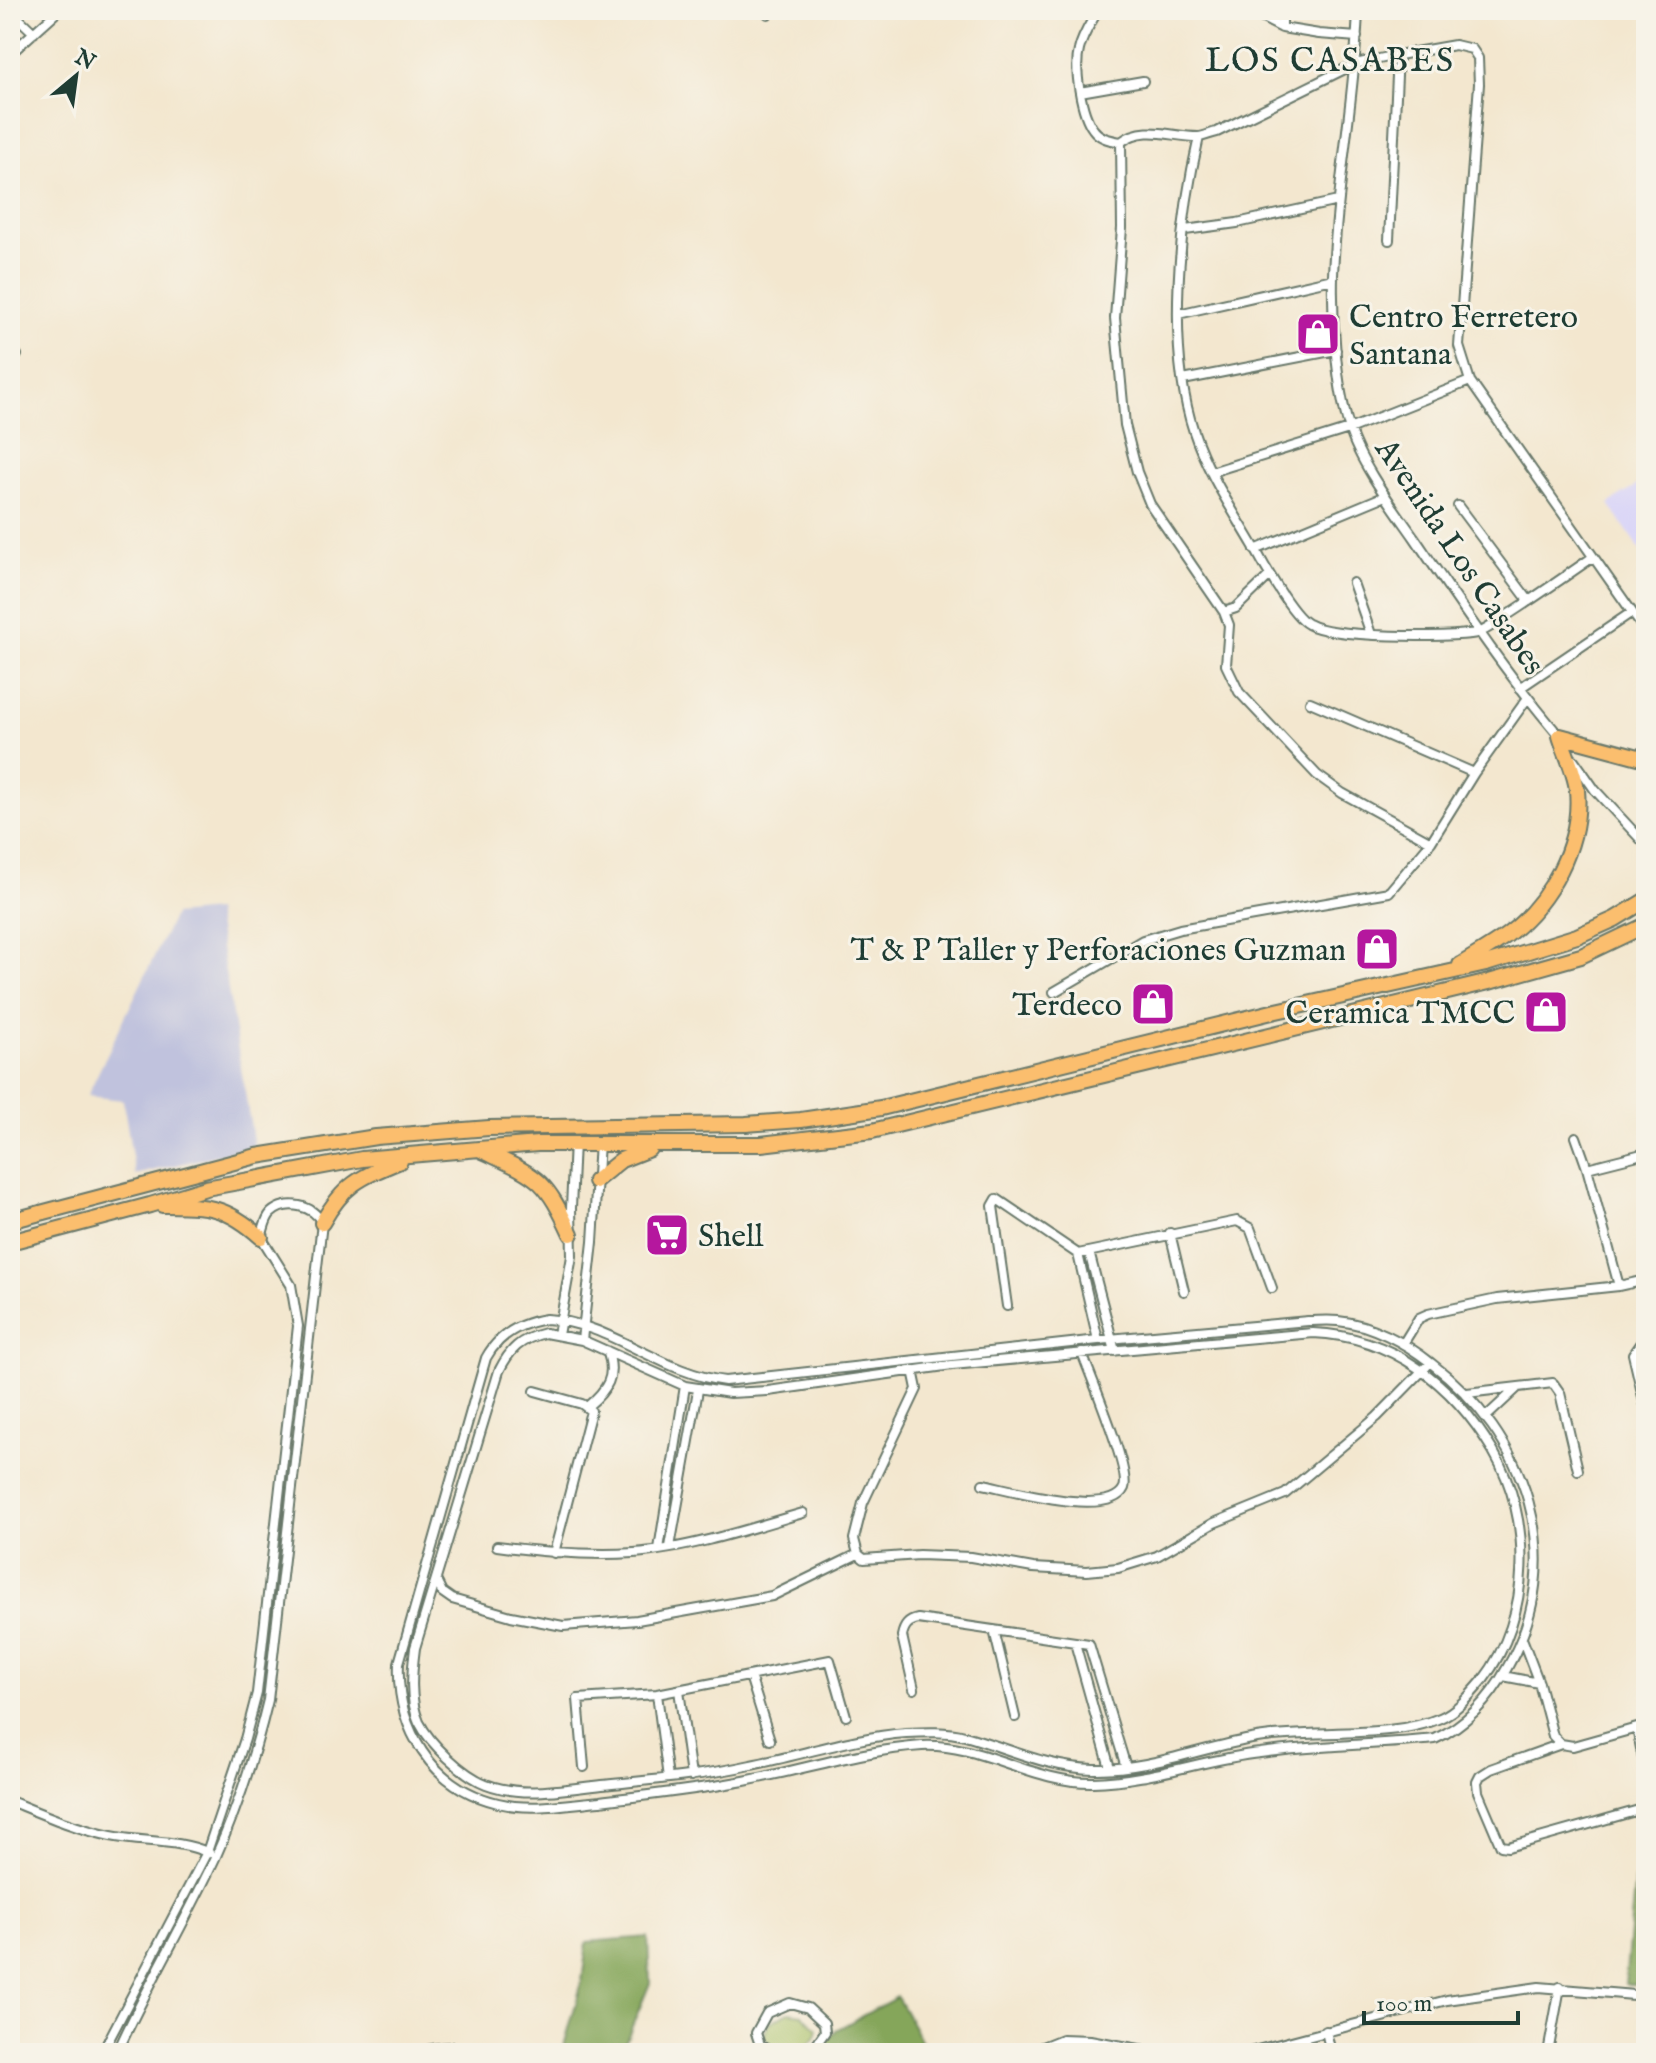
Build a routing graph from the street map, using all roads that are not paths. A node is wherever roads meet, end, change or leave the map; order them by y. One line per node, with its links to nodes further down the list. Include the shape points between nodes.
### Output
1 (10, 10): 8 (street)
2 (59, 10): 8 (street)
3 (1098, 10): 14 (street, via 1079,47)
4 (1247, 10): 7 (street)
5 (1282, 10): 7 (street)
6 (1358, 10): 9 (street, Avenida Los Casabes)
7 (1282, 28): 9 (street)
8 (34, 33): 10 (street)
9 (1357, 37): 12 (street, Avenida Los Casabes)
10 (10, 54)
11 (1398, 55): 12 (street); 19 (street); 24 (street, via 1455,45 1472,49 1478,58 1459,346)
12 (1355, 64): 15 (street); 17 (street, Avenida Los Casabes)
13 (1143, 81): 14 (street)
14 (1080, 92): 16 (street, via 1094,131)
15 (1199, 137): 16 (street, via 1153,132); 18 (street)
16 (1121, 142): 34 (street, via 1115,318 1125,425 1150,504)
17 (1338, 201): 18 (street); 20 (street, Avenida Los Casabes)
18 (1185, 230): 21 (street)
19 (1389, 240)
20 (1333, 279): 21 (street); 22 (street, Avenida Los Casabes)
21 (1178, 314): 23 (street)
22 (1336, 350): 23 (street); 25 (street, Avenida Los Casabes)
23 (1183, 380): 26 (street, via 1194,434)
24 (1470, 381): 25 (street); 30 (street)
25 (1349, 429): 26 (street); 27 (street, Avenida Los Casabes)
26 (1211, 472): 29 (street)
27 (1385, 496): 29 (street); 37 (street, Avenida Los Casabes)
28 (1458, 506): 33 (street)
29 (1255, 550): 31 (street)
30 (1593, 557): 33 (street); 35 (street)
31 (1270, 575): 34 (street, via 1236,608); 38 (street, via 1305,623)
32 (1353, 583): 38 (street)
33 (1529, 601): 37 (street)
34 (1224, 612): 45 (street, via 1229,625 1226,665 1239,692 1317,775)
35 (1632, 612): 36 (street); 39 (street)
36 (1646, 632)
37 (1479, 633): 38 (street); 39 (street, Avenida Los Casabes)
38 (1371, 634)
39 (1520, 688): 40 (street, Avenida Los Casabes)
40 (1527, 699): 42 (street, Avenida Los Casabes); 44 (street)
41 (1310, 702): 44 (street)
42 (1560, 736): 43 (main road); 46 (street, Avenida Los Casabes, via 1595,790); 49 (main road, via 1577,787 1569,849 1550,888 1526,919)
43 (1646, 759)
44 (1474, 773): 45 (street)
45 (1431, 842): 50 (street, via 1389,892 1143,940)
46 (1646, 845)
47 (1646, 900): 49 (main road, via 1577,936)
48 (1646, 925): 56 (main road, via 1581,956 1489,982 872,1131 788,1142)
49 (1449, 972): 52 (main road, via 866,1111 746,1124)
50 (1054, 992)
51 (575, 1125): 52 (main road); 55 (street); 63 (main road, via 376,1137 257,1156)
52 (600, 1126): 54 (street)
53 (1576, 1137): 60 (street)
54 (598, 1144): 55 (main road); 56 (main road); 61 (street)
55 (574, 1145): 57 (main road); 66 (street)
56 (665, 1145): 61 (main road, via 621,1160)
57 (477, 1148): 59 (main road); 66 (main road, via 536,1177 555,1199)
58 (1646, 1153): 60 (street)
59 (411, 1156): 62 (main road, via 266,1175); 64 (main road, via 346,1188)
60 (1587, 1168): 74 (street)
61 (595, 1181): 72 (street)
62 (150, 1205): 67 (main road, via 228,1212); 68 (main road)
63 (10, 1221)
64 (322, 1223): 67 (street, via 312,1211 289,1205 268,1216); 130 (street, via 268,1700 240,1797)
65 (1170, 1233): 69 (street); 75 (street, via 1237,1221 1246,1224); 76 (street)
66 (571, 1234): 71 (street)
67 (261, 1237): 130 (street, via 291,1285 298,1326 257,1693)
68 (10, 1242)
69 (1089, 1252): 70 (street); 81 (street)
70 (1078, 1254): 77 (street, via 1000,1200 994,1201); 83 (street)
71 (571, 1258): 72 (street); 78 (street)
72 (591, 1260): 79 (street)
73 (1646, 1280): 74 (street)
74 (1619, 1286): 85 (street, via 1497,1299 1428,1314 1419,1318)
75 (1272, 1288)
76 (1184, 1291)
77 (1007, 1306)
78 (561, 1320): 79 (street); 80 (street); 113 (street, via 523,1324 501,1338 486,1358 399,1663 405,1721 420,1751 458,1786 486,1800 531,1808 663,1794 920,1746 961,1748 1015,1767 1092,1782 1259,1753 1435,1739 1471,1716)
79 (583, 1325): 82 (street); 83 (street, via 701,1377 725,1381)
80 (558, 1335): 82 (street); 108 (street, via 528,1337 509,1350)
81 (1112, 1339): 83 (street); 85 (street, via 1340,1321); 87 (street)
82 (582, 1340): 86 (street)
83 (1098, 1340)
84 (1646, 1343): 98 (street, via 1633,1354)
85 (1403, 1344): 89 (street)
86 (607, 1351): 92 (street); 97 (street, via 610,1380)
87 (1115, 1351): 88 (street); 90 (street, via 1337,1334 1386,1349)
88 (1082, 1353): 91 (street); 101 (street, via 1117,1447 1122,1492 1107,1501 1085,1502)
89 (1432, 1363): 90 (street); 96 (street)
90 (1423, 1369): 107 (street, via 1377,1417 1285,1494 1214,1523 1157,1556 1087,1571 971,1557 864,1559); 123 (street, via 1481,1432 1503,1468 1519,1526 1519,1599 1489,1671 1460,1705 1426,1723 1259,1738)
91 (913, 1370): 94 (street, via 768,1391); 107 (street, via 917,1389 856,1523)
92 (685, 1386): 94 (street); 105 (street)
93 (1517, 1387): 96 (street); 99 (street); 100 (street, via 1553,1383)
94 (698, 1390): 104 (street)
95 (535, 1391): 97 (street)
96 (1467, 1393): 99 (street)
97 (588, 1406): 106 (street, via 590,1417)
98 (1646, 1410)
99 (1487, 1416): 110 (street, via 1512,1456 1532,1527 1536,1584)
100 (1578, 1470)
101 (983, 1484)
102 (803, 1513): 104 (street)
103 (497, 1546): 106 (street)
104 (670, 1547): 105 (street)
105 (659, 1549): 106 (street)
106 (554, 1553)
107 (858, 1554): 108 (street, via 772,1596 637,1620 563,1626 452,1599)
108 (436, 1580): 127 (street, via 415,1648 415,1700 419,1722 459,1768 486,1784 539,1792)
109 (994, 1630): 111 (street); 115 (street, via 912,1620 902,1636); 119 (street)
110 (1523, 1641): 113 (street); 114 (street)
111 (1075, 1643): 123 (street, via 1089,1644); 124 (street)
112 (750, 1676): 116 (street); 118 (street, via 830,1660); 120 (street)
113 (1503, 1676): 114 (street)
114 (1539, 1683): 121 (street, via 1553,1736)
115 (914, 1689)
116 (679, 1690): 117 (street); 126 (street)
117 (657, 1694): 122 (street, via 578,1699); 127 (street)
118 (846, 1716)
119 (1015, 1717)
120 (770, 1740)
121 (1561, 1744): 125 (street, via 1573,1746 1637,1728); 129 (street, via 1480,1776 1478,1792 1501,1846)
122 (584, 1767)
123 (1126, 1767): 124 (street)
124 (1110, 1768): 126 (street, via 1031,1759 955,1734 905,1733)
125 (1646, 1774)
126 (691, 1776): 127 (street)
127 (668, 1778)
128 (10, 1801): 130 (street, via 73,1826 189,1845)
129 (1646, 1808)
130 (211, 1854): 134 (street); 135 (street)
131 (1560, 1987): 132 (street); 133 (street, via 1447,2000); 144 (street)
132 (1646, 1996)
133 (1326, 2031): 142 (street); 143 (street)
134 (102, 2053)
135 (117, 2053)
136 (415, 2053): 137 (street, via 460,2045)
137 (491, 2053)
138 (773, 2053): 139 (street, via 760,2045 756,2033 767,2013 790,2003 808,2008 824,2023 825,2032)
139 (810, 2053)
140 (1027, 2053): 141 (street, via 1062,2039)
141 (1161, 2053)
142 (1246, 2053)
143 (1331, 2053)
144 (1548, 2053)

